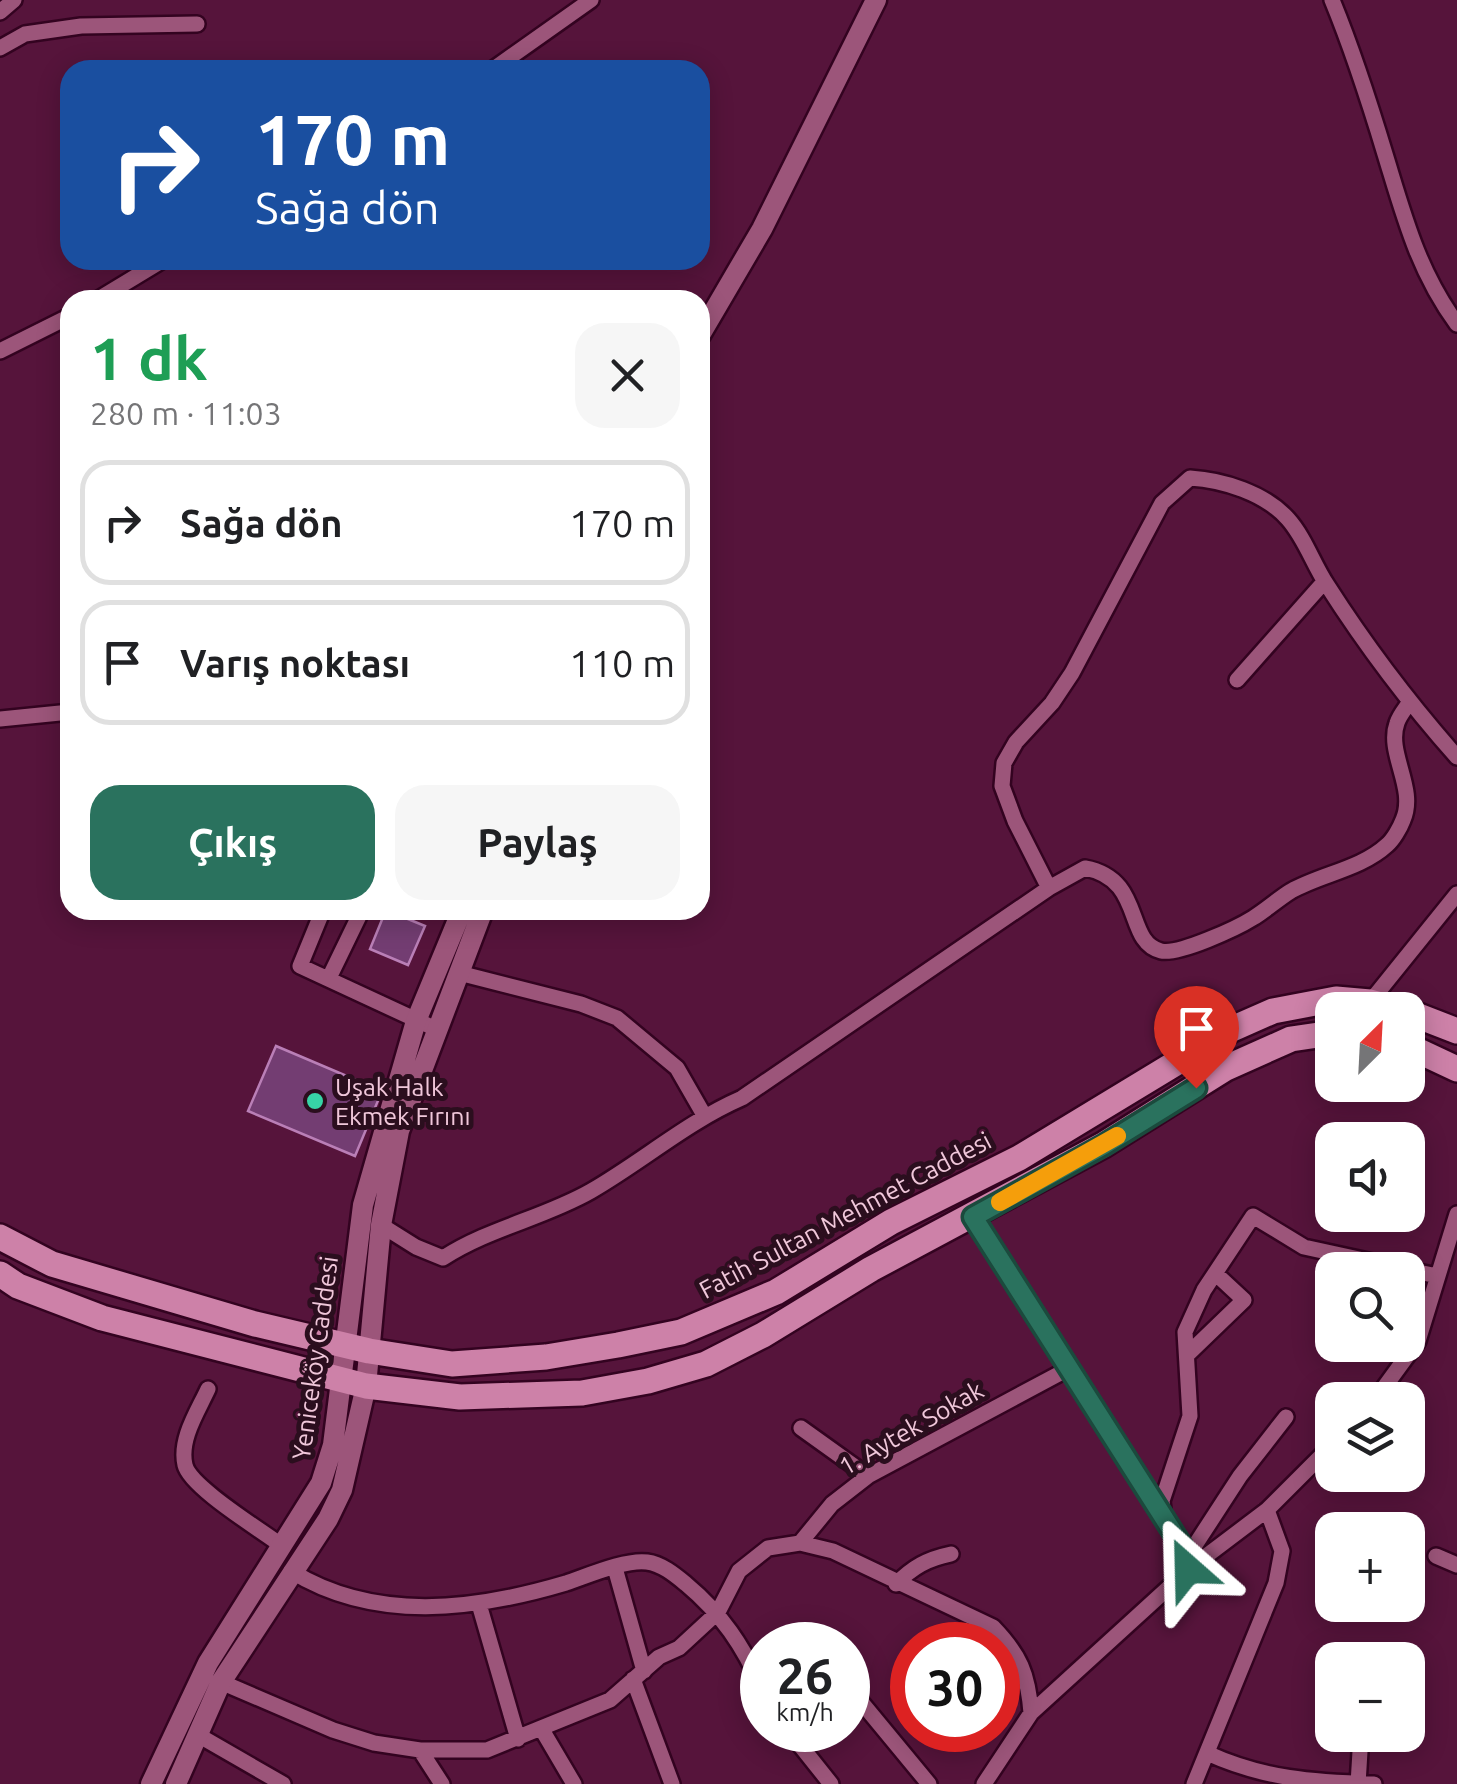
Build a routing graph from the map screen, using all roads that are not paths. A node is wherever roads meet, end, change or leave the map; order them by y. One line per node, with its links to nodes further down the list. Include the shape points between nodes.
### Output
1 (14, 0): 5 (street)
2 (591, 0): 8 (street)
3 (876, 0): 11 (street)
4 (1332, 0): 13 (street, via 1358,62 1414,248)
5 (0, 12)
6 (196, 24): 7 (street, via 81,26 25,34)
7 (0, 48)
8 (506, 60)
9 (147, 270): 10 (street)
10 (114, 290)
11 (710, 318)
12 (60, 322): 14 (street)
13 (1457, 324)
14 (54, 326): 15 (street); 16 (street)
15 (60, 331)
16 (0, 351)
17 (1324, 582): 18 (street); 19 (street); 23 (street, via 1300,536 1270,503 1216,480 1190,478 1162,503 1072,672 1004,763 1002,786)
18 (1238, 680)
19 (1408, 703): 22 (street); 23 (street, via 1395,736 1405,817 1389,844 1292,891 1250,920 1172,952 1156,950 1144,941 1128,898 1103,871 1085,868)
20 (60, 713): 21 (street)
21 (0, 719)
22 (1457, 758)
23 (1049, 888): 39 (street, via 742,1098)
24 (1457, 894): 31 (street)
25 (319, 920): 30 (street, via 300,966)
26 (357, 920): 30 (street)
27 (459, 920): 34 (street, Yeniceköy Caddesi)
28 (479, 920): 29 (street, Yeniceköy Caddesi)
29 (459, 973): 34 (street, Yeniceköy Caddesi); 39 (street, via 617,1018 677,1068)
30 (329, 978): 34 (street)
31 (1378, 992)
32 (1315, 1002): 48 (main road, Fatih Sultan Mehmet Caddesi, via 1232,1029 1019,1158 892,1222 776,1292 681,1332 546,1356 452,1364)
33 (1425, 1019): 35 (main road)
34 (426, 1025): 42 (street, Yeniceköy Caddesi); 47 (street, Yeniceköy Caddesi, via 363,1206)
35 (1457, 1031)
36 (1315, 1036): 41 (main road, via 1226,1068)
37 (1425, 1054): 38 (main road)
38 (1457, 1069)
39 (704, 1115): 42 (street, via 590,1192 444,1258)
40 (1457, 1214): 46 (street)
41 (973, 1217): 50 (street); 53 (main road, via 706,1364 648,1381 582,1392 460,1397)
42 (381, 1225): 48 (street, Yeniceköy Caddesi)
43 (0, 1237): 47 (main road, Fatih Sultan Mehmet Caddesi, via 52,1264)
44 (0, 1274): 51 (main road, via 102,1318)
45 (1216, 1274): 46 (street, via 1253,1216 1304,1247); 49 (street, via 1191,1317); 49 (street, via 1244,1300)
46 (1438, 1276): 52 (street, via 1418,1341)
47 (343, 1346): 48 (main road, Fatih Sultan Mehmet Caddesi); 51 (street, Yeniceköy Caddesi)
48 (369, 1352): 53 (street, Yeniceköy Caddesi)
49 (1187, 1355): 60 (street, via 1190,1416 1162,1501)
50 (1068, 1369): 58 (street, 1. Aytek Sokak); 60 (street)
51 (340, 1380): 53 (main road); 62 (street, Yeniceköy Caddesi, via 321,1483)
52 (1388, 1382)
53 (366, 1386): 68 (street, Yeniceköy Caddesi, via 342,1490)
54 (208, 1390): 62 (street, via 186,1437 185,1466 197,1483)
55 (1286, 1417): 65 (street, via 1240,1476)
56 (801, 1428): 58 (street)
57 (1315, 1462): 59 (street)
58 (868, 1476): 61 (street, 1. Aytek Sokak, via 832,1504)
59 (1266, 1510): 65 (street); 83 (street, via 1282,1550 1276,1583)
60 (1164, 1518): 65 (street)
61 (800, 1543): 69 (street, via 833,1551); 71 (street, via 768,1548 739,1571)
62 (282, 1546): 84 (street, Yeniceköy Caddesi, via 208,1663)
63 (952, 1554): 69 (street, via 913,1567)
64 (1436, 1556): 66 (street)
65 (1188, 1563): 76 (street)
66 (1457, 1565)
67 (615, 1568): 70 (street); 71 (street, via 645,1561 673,1573); 73 (street)
68 (291, 1571): 70 (street, via 322,1590 364,1600); 74 (street, Yeniceköy Caddesi)
69 (896, 1584): 76 (street, via 993,1627 1028,1680)
70 (479, 1604): 79 (street)
71 (718, 1612): 72 (street); 73 (street)
72 (740, 1642)
73 (638, 1675): 77 (street, via 610,1700); 89 (street)
74 (221, 1682): 78 (street, Yeniceköy Caddesi); 80 (street, via 333,1730)
75 (870, 1713): 91 (street)
76 (1031, 1713): 92 (street)
77 (541, 1728): 79 (street); 88 (street)
78 (198, 1735): 85 (street, Yeniceköy Caddesi); 86 (street)
79 (518, 1739): 80 (street, via 486,1750)
80 (420, 1750): 87 (street)
81 (806, 1752): 90 (street)
82 (1360, 1752): 94 (street)
83 (1207, 1754): 93 (street); 94 (street, via 1282,1778)
84 (150, 1784)
85 (176, 1784)
86 (283, 1784)
87 (442, 1784)
88 (574, 1784)
89 (672, 1784)
90 (831, 1784)
91 (929, 1784)
92 (984, 1784)
93 (1194, 1784)
94 (1358, 1784): 95 (street)
95 (1374, 1784)

